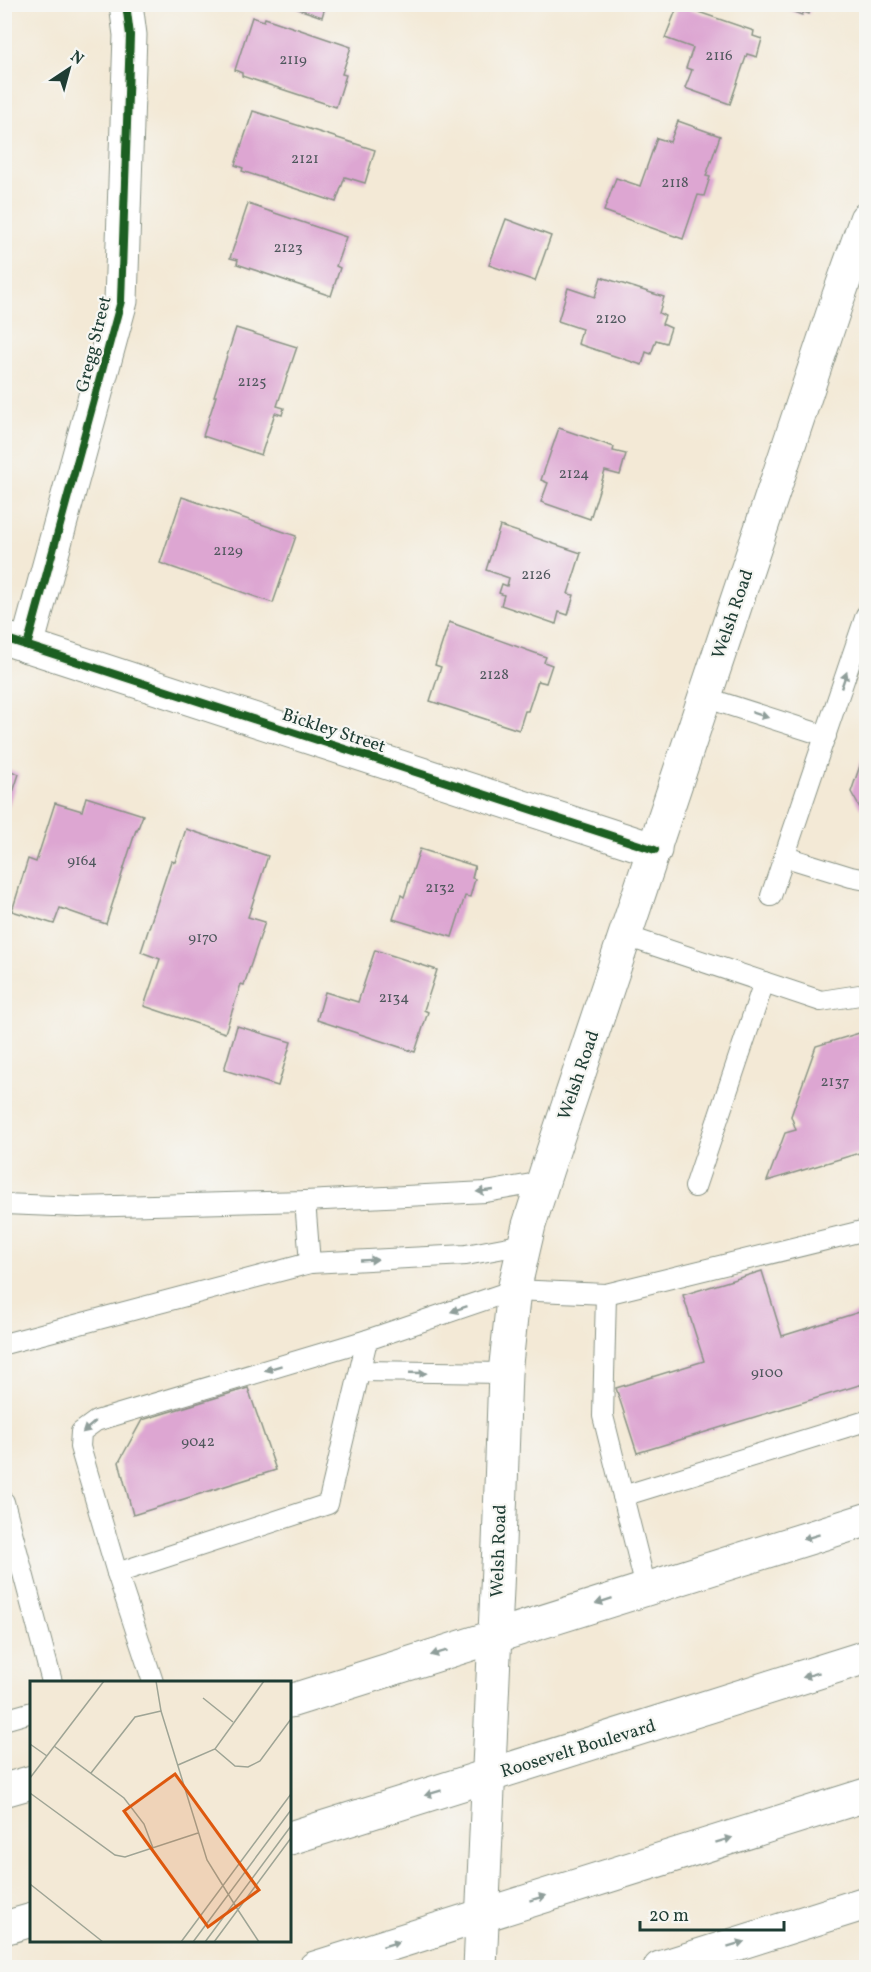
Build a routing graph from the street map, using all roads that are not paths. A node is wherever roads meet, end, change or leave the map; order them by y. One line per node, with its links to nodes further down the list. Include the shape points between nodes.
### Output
1 (126, 4): 4 (main road, Gregg Street, via 130,35 121,301)
2 (867, 219): 5 (main road, Welsh Road)
3 (867, 615): 6 (lane, one-way to 3)
4 (16, 642): 7 (main road, Bickley Street)
5 (704, 697): 6 (lane, one-way to 6); 7 (main road, Welsh Road)
6 (826, 736): 8 (lane)
7 (654, 850): 11 (main road, Welsh Road)
8 (786, 857): 9 (lane); 10 (lane)
9 (867, 880)
10 (771, 896)
11 (626, 936): 12 (lane); 14 (main road, Welsh Road)
12 (764, 982): 13 (lane, via 821,1001); 15 (lane)
13 (867, 994)
14 (543, 1182): 16 (lane, one-way to 16, via 486,1192); 19 (main road, Welsh Road)
15 (695, 1187)
16 (305, 1201): 17 (lane, via 79,1207); 20 (lane)
17 (4, 1204)
18 (867, 1230): 22 (lane)
19 (525, 1244): 20 (lane, one-way to 19, via 466,1255); 21 (main road, Welsh Road)
20 (310, 1263): 24 (lane)
21 (514, 1290): 22 (lane); 23 (lane, one-way to 23); 26 (main road, Welsh Road)
22 (606, 1293): 28 (lane, via 603,1416)
23 (367, 1340): 25 (lane); 31 (lane, one-way to 31, via 96,1421 81,1432 86,1472)
24 (4, 1344)
25 (360, 1371): 26 (lane, one-way to 26); 31 (lane, via 328,1504)
26 (505, 1373): 33 (main road, Welsh Road)
27 (867, 1421): 28 (lane)
28 (623, 1496): 32 (lane)
29 (4, 1502): 35 (lane)
30 (867, 1520): 32 (main road, one-way to 32)
31 (117, 1573): 36 (lane)
32 (646, 1588): 33 (main road, one-way to 33)
33 (495, 1636): 37 (main road, one-way to 37); 40 (main road, Welsh Road)
34 (867, 1657): 40 (main road, Roosevelt Boulevard, one-way to 40)
35 (51, 1681)
36 (152, 1681)
37 (291, 1701)
38 (30, 1713): 39 (lane)
39 (4, 1720)
40 (489, 1776): 44 (main road, Roosevelt Boulevard, one-way to 44); 46 (main road, Welsh Road)
41 (30, 1783): 42 (main road)
42 (4, 1790)
43 (867, 1795): 46 (main road, one-way to 43)
44 (291, 1838)
45 (867, 1903): 51 (main road, one-way to 45)
46 (482, 1915): 49 (main road, one-way to 46); 50 (main road, Welsh Road)
47 (30, 1921): 48 (main road)
48 (4, 1928)
49 (315, 1968)
50 (480, 1968)
51 (660, 1968)

